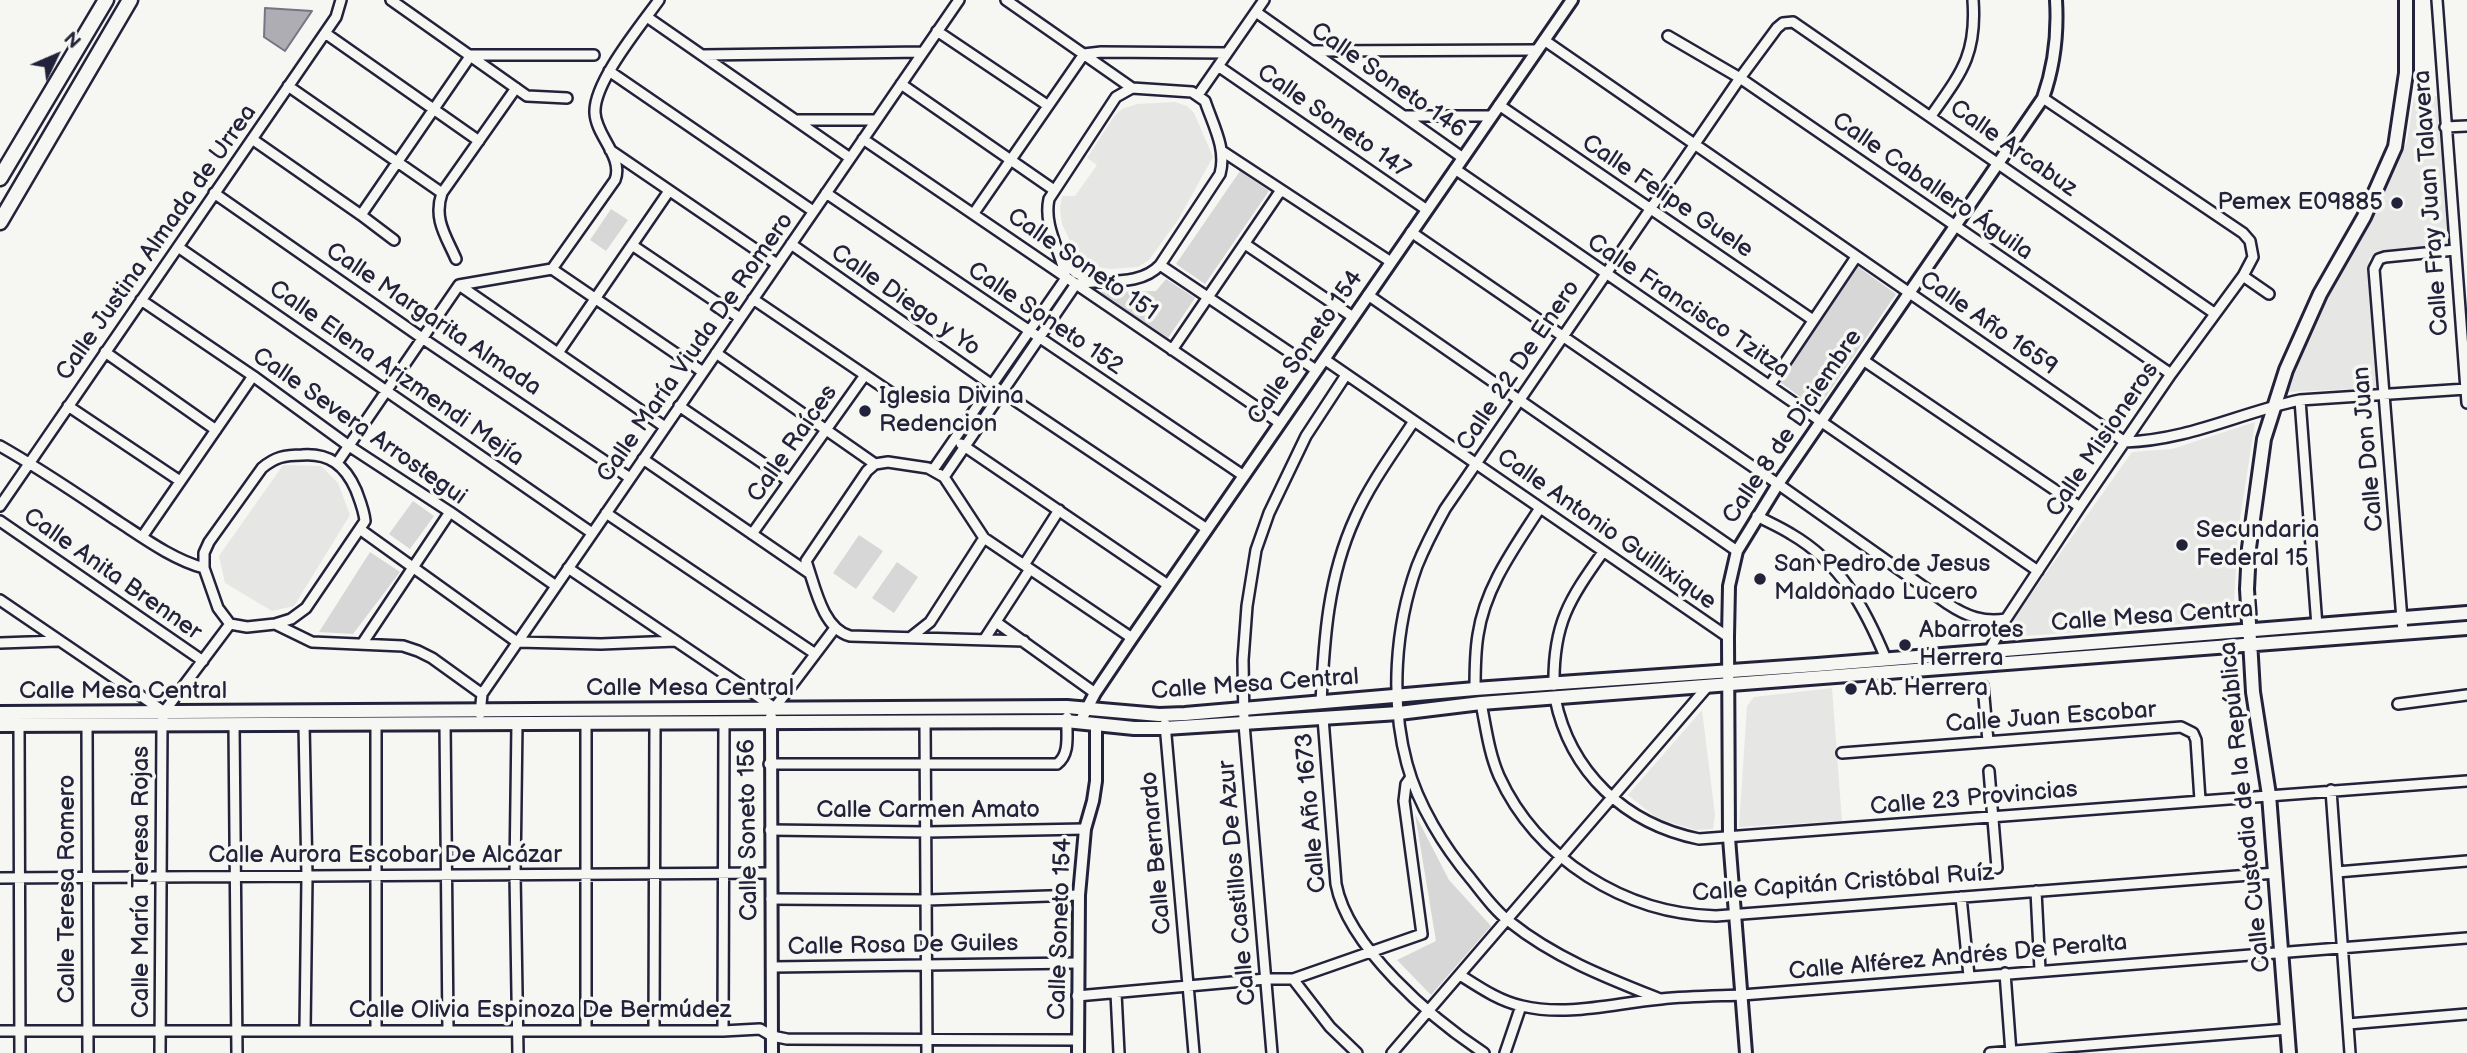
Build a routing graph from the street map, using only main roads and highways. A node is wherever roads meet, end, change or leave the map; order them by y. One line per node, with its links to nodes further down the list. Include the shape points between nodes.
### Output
1 (106, 0): 4 (main road)
2 (130, 0): 5 (main road)
3 (2406, 0): 9 (main road, Calle Custodia de la República, via 2406,73 2395,147 2364,217 2309,316 2264,439 2249,548)
4 (0, 177)
5 (0, 222)
6 (2467, 613): 7 (main road, Calle Mesa Central)
7 (2402, 625): 8 (main road, Calle Mesa Central); 9 (main road, Calle Mesa Central); 10 (main road, Calle Mesa Central)
8 (2467, 628)
9 (2250, 632): 10 (main road, Calle Custodia de la República); 11 (main road, Calle Mesa Central, via 1886,659)
10 (2250, 646): 11 (main road, Calle Mesa Central); 19 (main road, Calle Custodia de la República, via 2269,795)
11 (1727, 678): 12 (main road, Calle Mesa Central); 12 (main road, Calle Mesa Central, via 1708,686)
12 (1555, 691): 17 (main road, Calle Mesa Central, via 1475,689 1244,710); 17 (main road, Calle Mesa Central, via 1399,713 1244,724)
13 (0, 713): 16 (main road, Calle Mesa Central)
14 (772, 713): 15 (main road, Calle Mesa Central); 15 (main road, Calle Mesa Central, via 724,722 517,723); 17 (main road, Calle Mesa Central, via 925,723); 17 (main road, Calle Mesa Central, via 1067,707)
15 (480, 717): 16 (main road, Calle Mesa Central); 16 (main road, Calle Mesa Central, via 444,723 304,724)
16 (163, 718): 18 (main road, Calle Mesa Central)
17 (1165, 722)
18 (0, 725)
19 (2289, 1053)

